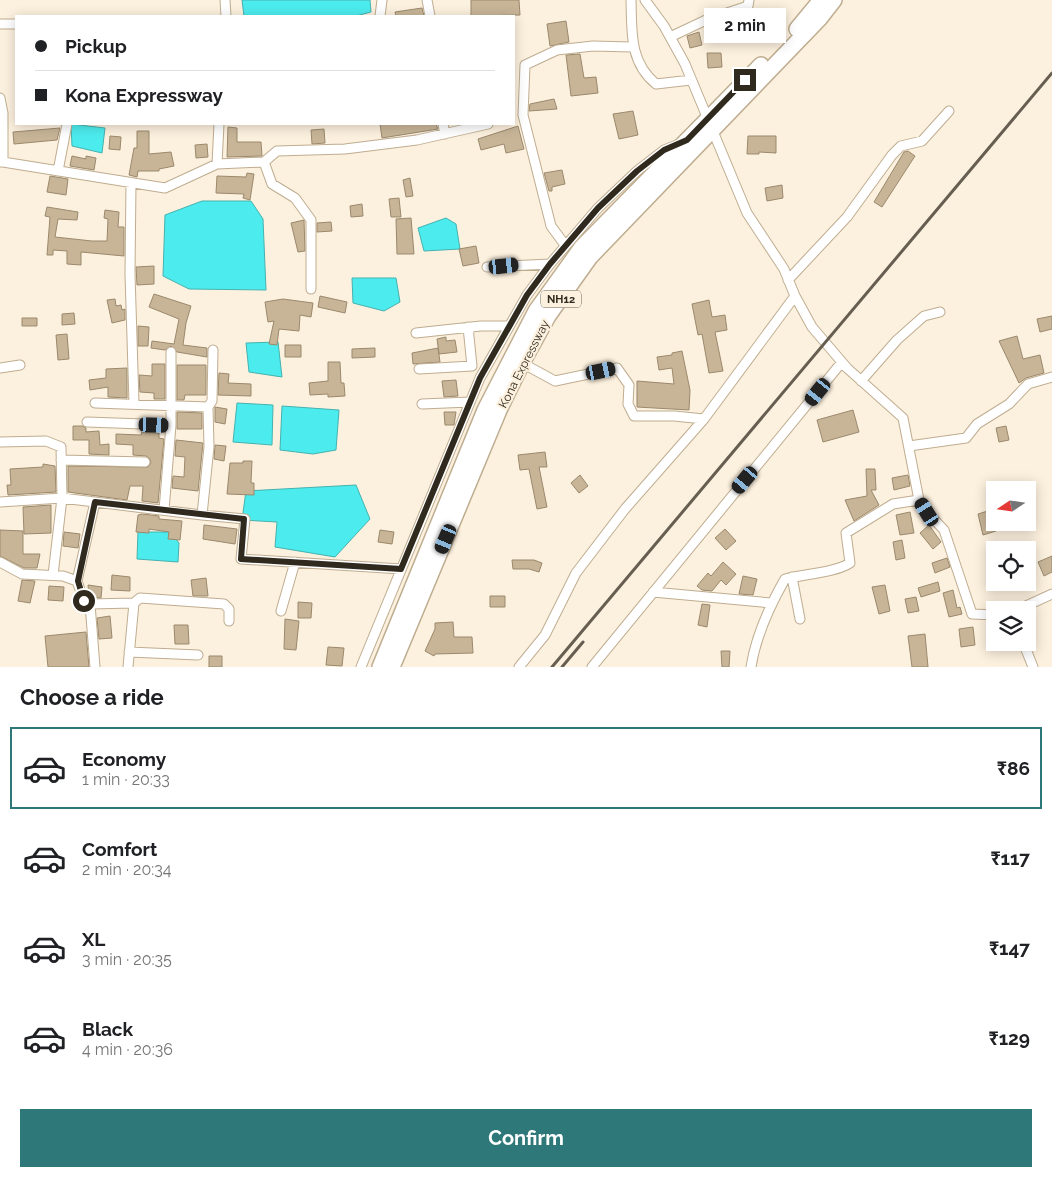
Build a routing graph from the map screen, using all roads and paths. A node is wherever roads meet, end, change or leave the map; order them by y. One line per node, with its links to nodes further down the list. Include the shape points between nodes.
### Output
1 (225, 0): 9 (street)
2 (382, 0): 10 (street)
3 (427, 0): 11 (street)
4 (632, 0): 15 (street)
5 (645, 0): 14 (street)
6 (749, 0): 14 (street, via 748,6 706,20)
7 (821, 0): 20 (highway, Kona Expressway / NH12)
8 (834, 0): 20 (highway, Kona Expressway / NH12, via 820,18)
9 (226, 15)
10 (380, 15)
11 (430, 15)
12 (0, 24): 13 (street)
13 (15, 24)
14 (670, 37): 16 (street)
15 (632, 47): 16 (street, via 647,77 656,84); 19 (street, via 593,46 557,50 526,65)
16 (691, 80): 20 (street)
17 (0, 98): 27 (street, via 3,113)
18 (949, 111): 35 (street, via 922,141 901,146 892,154 847,218)
19 (518, 116): 32 (street, via 551,226)
20 (710, 124): 26 (highway, Kona Expressway / NH12); 35 (street, via 747,213); 45 (highway, Kona Expressway / NH12, via 590,257 548,316)
21 (67, 125): 30 (street)
22 (220, 125): 29 (street)
23 (443, 125): 25 (street)
24 (484, 125): 25 (street)
25 (445, 134): 28 (street, via 345,149 277,151)
26 (687, 140): 32 (street, via 664,150 637,171); 92 (highway, Kona Expressway / NH12, via 582,247 536,311 485,410)
27 (2, 162): 30 (street)
28 (264, 162): 29 (street); 36 (street, via 272,184 295,198 311,220)
29 (217, 164): 31 (street, via 165,188)
30 (58, 171): 31 (street)
31 (131, 183): 53 (street)
32 (565, 245): 33 (street)
33 (550, 264): 34 (street); 39 (street)
34 (487, 267)
35 (788, 280): 37 (street)
36 (311, 289)
37 (795, 296): 44 (street, via 812,327); 57 (street)
38 (940, 312): 50 (street, via 924,316 897,340)
39 (509, 326): 40 (street); 51 (street)
40 (468, 328): 41 (street); 48 (street, via 472,366)
41 (416, 334)
42 (213, 350): 56 (street, via 212,401)
43 (172, 352): 55 (street)
44 (842, 362): 50 (street); 76 (street)
45 (522, 363): 57 (street, via 555,381 617,368 629,385 628,404 634,416); 93 (highway, Kona Expressway / NH12)
46 (20, 365): 47 (street)
47 (0, 368)
48 (419, 369)
49 (1052, 377): 61 (street, via 1028,384 1009,404 977,424 966,438)
50 (861, 381): 61 (street, via 903,418)
51 (470, 402): 54 (street); 72 (street)
52 (95, 403): 53 (street)
53 (134, 403): 55 (street)
54 (422, 404)
55 (170, 407): 56 (street); 59 (street)
56 (208, 407): 69 (street, via 209,447)
57 (704, 419): 94 (street, via 625,509 576,573 545,635)
58 (87, 422): 59 (street)
59 (171, 425): 68 (street)
60 (0, 442): 62 (street, via 46,441 61,447)
61 (909, 446): 65 (street)
62 (61, 460): 63 (street); 64 (street)
63 (145, 462)
64 (62, 498): 66 (street); 67 (street); 73 (street)
65 (919, 500): 74 (street, via 893,504 846,532 850,563 840,570); 83 (street, via 944,530 972,614)
66 (0, 502)
67 (95, 502): 68 (street); 75 (street)
68 (164, 510): 69 (street)
69 (202, 515): 71 (street, via 244,519 241,559)
70 (0, 562): 73 (street, via 22,574)
71 (295, 562): 72 (street); 82 (street)
72 (401, 569): 91 (street)
73 (53, 575): 75 (street)
74 (792, 577): 81 (street, via 784,579); 84 (street)
75 (78, 581): 79 (street, via 84,601)
76 (653, 592): 81 (street); 95 (street)
77 (1052, 594): 78 (street)
78 (1036, 601)
79 (90, 604): 80 (street); 89 (street)
80 (134, 604): 85 (street, via 140,598 224,604 230,609); 87 (street)
81 (771, 604): 96 (street, via 755,644)
82 (281, 611)
83 (986, 615)
84 (800, 619)
85 (229, 621)
86 (1027, 651): 97 (street)
87 (129, 652): 88 (street); 90 (street)
88 (198, 655)
89 (95, 667)
90 (128, 667)
91 (361, 667)
92 (380, 667)
93 (392, 667)
94 (519, 667)
95 (592, 667)
96 (751, 667)
97 (1033, 667)

